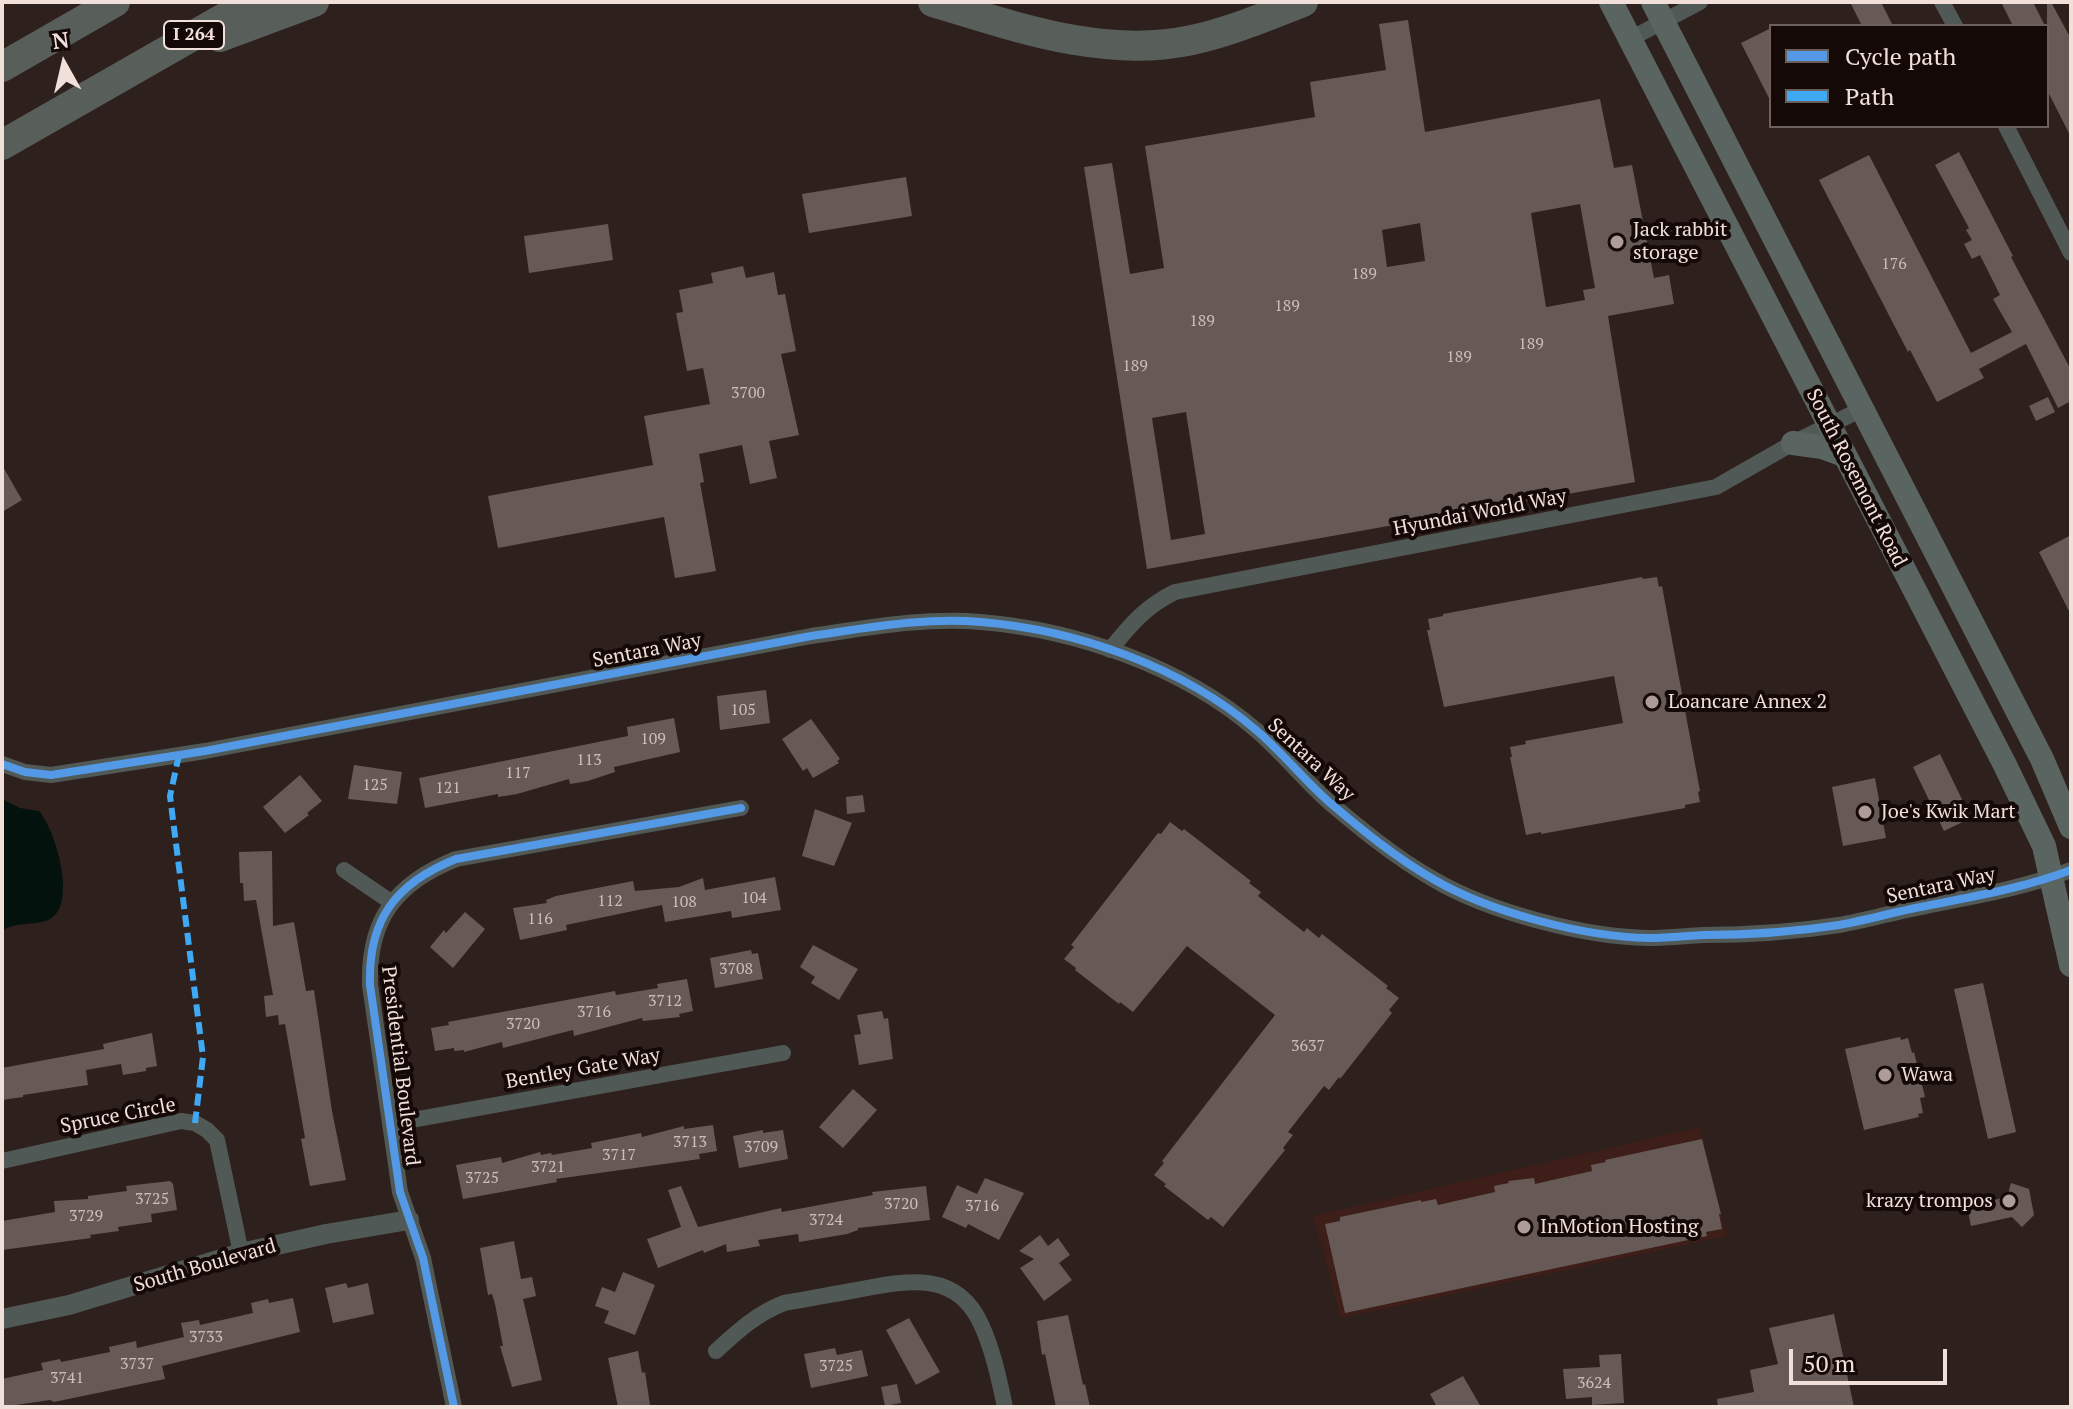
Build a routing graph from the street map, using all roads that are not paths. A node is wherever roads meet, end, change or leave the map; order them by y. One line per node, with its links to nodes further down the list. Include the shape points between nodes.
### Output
1 (115, 2): 12 (highway)
2 (252, 2): 13 (highway, I 264)
3 (314, 2): 13 (highway)
4 (933, 2): 5 (highway, via 1037,33 1110,45 1192,40)
5 (1303, 2)
6 (1611, 2): 11 (main road, South Rosemont Road)
7 (1700, 2): 9 (street)
8 (1942, 2): 10 (street)
9 (1658, 12): 11 (street); 17 (main road, South Rosemont Road)
10 (1954, 24)
11 (1630, 39): 18 (main road, South Rosemont Road)
12 (2, 67)
13 (136, 68): 15 (highway, I 264)
14 (2007, 128): 16 (street)
15 (2, 145)
16 (2071, 253)
17 (1862, 409): 18 (street, Hyundai World Way); 24 (main road, South Rosemont Road, via 2042,759)
18 (1828, 425): 19 (street, Hyundai World Way); 20 (main road, South Rosemont Road)
19 (1793, 443): 20 (main road); 21 (street, Hyundai World Way, via 1716,487 1175,592 1139,614)
20 (1844, 455): 26 (main road, South Rosemont Road)
21 (1110, 650): 22 (street, Sentara Way, via 980,621 884,625 205,751 51,775); 26 (street, Sentara Way, via 1155,668 1228,709 1330,803 1399,859 1437,882 1477,900 1592,933 1648,938 1802,930)
22 (2, 764)
23 (741, 808): 27 (street, Presidential Boulevard, via 456,859 410,883)
24 (2071, 827)
25 (344, 870): 27 (street)
26 (2062, 873): 28 (main road, South Rosemont Road)
27 (391, 902): 30 (street, Presidential Boulevard, via 374,937 369,966)
28 (2071, 965)
29 (783, 1053): 30 (street, Bentley Gate Way)
30 (390, 1124): 32 (street, Presidential Boulevard)
31 (2, 1161): 33 (street, Spruce Circle, via 181,1121 195,1123 219,1147)
32 (409, 1220): 33 (street, South Boulevard); 36 (street, Presidential Boulevard, via 423,1258)
33 (241, 1253): 34 (street, South Boulevard, via 69,1305)
34 (2, 1319)
35 (716, 1351): 37 (street, via 747,1322 784,1303 909,1280 930,1282 961,1297 977,1316)
36 (454, 1407)
37 (1005, 1407)

